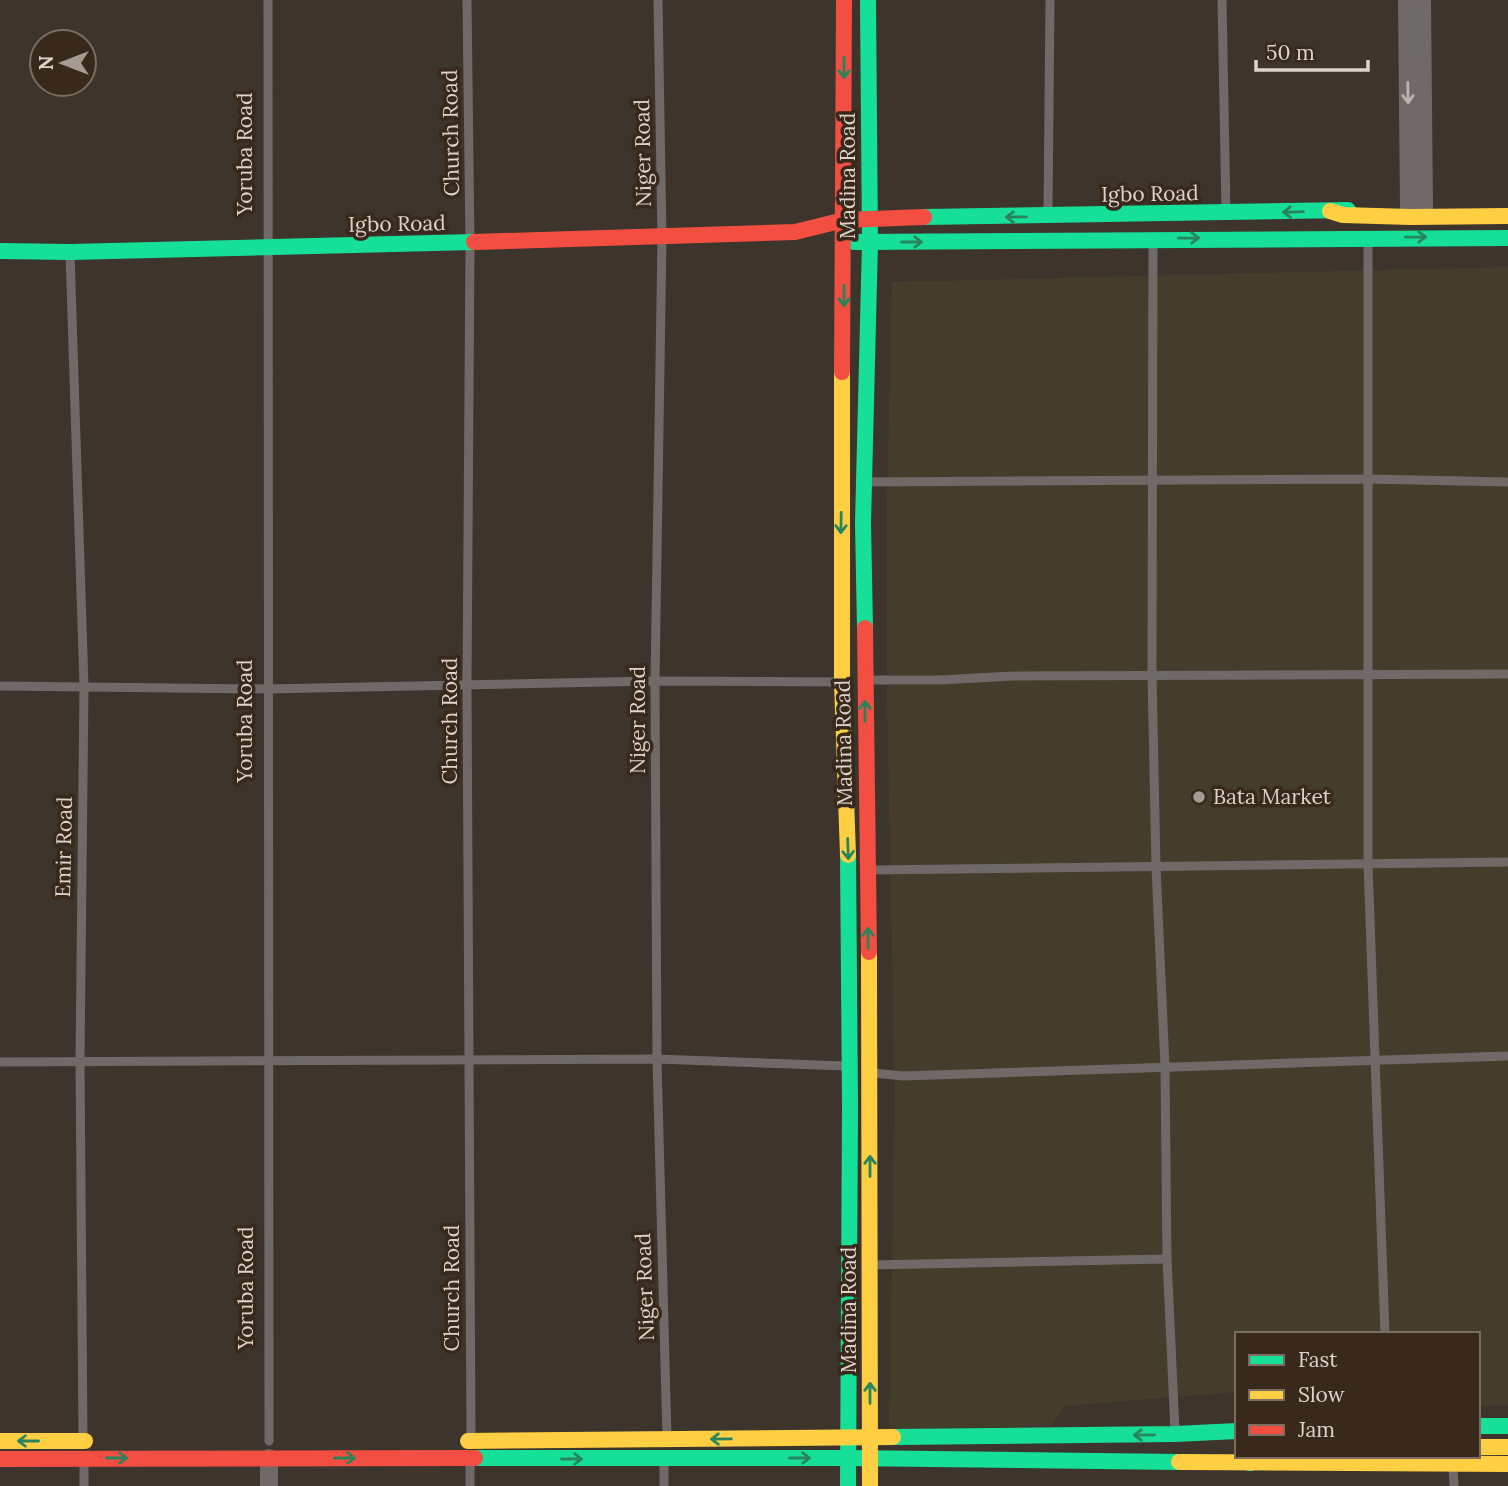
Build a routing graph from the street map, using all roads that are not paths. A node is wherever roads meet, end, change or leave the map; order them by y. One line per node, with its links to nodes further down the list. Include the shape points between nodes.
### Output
1 (268, 0): 29 (lane, Yoruba Road)
2 (467, 0): 28 (lane, Church Road)
3 (658, 0): 23 (lane, Niger Road)
4 (844, 0): 17 (main road, Madina Road, one-way to 17)
5 (868, 0): 16 (main road, Madina Road)
6 (1050, 0): 14 (lane)
7 (1222, 0): 13 (lane)
8 (1407, 0): 11 (street, one-way to 11)
9 (1422, 0): 11 (street)
10 (1508, 208): 11 (main road, Igbo Road)
11 (1417, 209): 12 (main road, Igbo Road)
12 (1330, 211): 13 (main road, Igbo Road, one-way to 13); 18 (main road)
13 (1226, 214): 14 (main road, Igbo Road)
14 (1048, 216): 16 (main road, Igbo Road, one-way to 16)
15 (1508, 216): 18 (main road)
16 (870, 218): 17 (main road, Igbo Road); 27 (main road, Madina Road)
17 (844, 220): 20 (main road, Igbo Road); 26 (main road, Madina Road)
18 (1390, 220): 19 (main road); 21 (main road, via 1348,228)
19 (1508, 223)
20 (795, 232): 23 (main road, Igbo Road); 26 (main road, Igbo Road)
21 (1332, 237): 24 (main road, Igbo Road); 25 (main road, Igbo Road, one-way to 21)
22 (1508, 237): 24 (main road, Igbo Road, one-way to 22)
23 (662, 238): 28 (main road, Igbo Road); 40 (lane, Niger Road)
24 (1368, 238): 32 (lane)
25 (1153, 239): 27 (main road, Igbo Road, one-way to 25); 34 (lane)
26 (844, 242): 27 (main road, Igbo Road); 41 (main road, Madina Road, one-way to 41)
27 (870, 242): 33 (main road, Madina Road)
28 (470, 244): 29 (main road, Igbo Road); 42 (lane, Church Road)
29 (267, 247): 31 (main road, Igbo Road); 45 (lane, Yoruba Road)
30 (0, 251): 31 (main road, Igbo Road)
31 (70, 252): 43 (lane, Emir Road)
32 (1368, 480): 34 (lane); 35 (lane); 36 (lane)
33 (863, 482): 34 (lane); 39 (main road, Madina Road)
34 (1153, 482): 38 (lane)
35 (1508, 482)
36 (1367, 673): 37 (lane); 38 (lane); 47 (lane)
37 (1508, 674)
38 (1152, 675): 39 (lane); 48 (lane)
39 (865, 680): 41 (street); 49 (main road, Madina Road, one-way to 39)
40 (655, 681): 41 (lane); 42 (lane); 51 (lane, Niger Road)
41 (842, 682): 57 (main road, Madina Road, one-way to 57)
42 (467, 685): 45 (lane); 52 (lane, Church Road)
43 (83, 686): 44 (lane); 45 (lane); 54 (lane, Emir Road)
44 (0, 687)
45 (267, 689): 55 (lane, Yoruba Road)
46 (1508, 862): 47 (lane)
47 (1368, 864): 48 (lane); 53 (lane)
48 (1156, 867): 49 (lane); 58 (lane)
49 (867, 870): 59 (main road, Madina Road, one-way to 49)
50 (1508, 1056): 53 (lane)
51 (657, 1059): 52 (lane); 57 (lane); 71 (lane, Niger Road)
52 (468, 1060): 55 (lane); 75 (lane, Church Road)
53 (1375, 1060): 58 (lane); 62 (lane)
54 (80, 1061): 55 (lane); 56 (lane); 74 (lane, Emir Road)
55 (269, 1061): 73 (lane, Yoruba Road)
56 (0, 1062)
57 (850, 1066): 59 (lane); 67 (main road, Madina Road)
58 (1165, 1067): 59 (lane, via 903,1076); 60 (lane)
59 (871, 1073): 61 (main road, Madina Road, one-way to 59)
60 (1167, 1259): 61 (lane); 66 (lane)
61 (870, 1265): 68 (main road, Madina Road, one-way to 61)
62 (1385, 1332)
63 (1480, 1426): 64 (main road)
64 (1508, 1426)
65 (1235, 1431): 66 (main road)
66 (1175, 1434): 68 (main road, one-way to 68)
67 (848, 1438): 68 (main road); 71 (main road, one-way to 71); 78 (main road, Madina Road)
68 (870, 1438): 79 (main road, Madina Road)
69 (1480, 1438): 70 (main road)
70 (1508, 1438)
71 (667, 1440): 75 (main road)
72 (0, 1441): 74 (main road, one-way to 72)
73 (269, 1445): 74 (main road, one-way to 73); 75 (main road, one-way to 75); 87 (street, Yoruba Road)
74 (88, 1447): 81 (main road); 86 (lane, Emir Road)
75 (466, 1447): 82 (main road, one-way to 82); 88 (lane, Church Road)
76 (1480, 1447): 77 (main road)
77 (1508, 1447)
78 (848, 1458): 79 (main road); 82 (main road, one-way to 78); 90 (main road, Madina Road)
79 (870, 1458): 83 (main road); 91 (main road, Madina Road)
80 (1262, 1458): 83 (main road)
81 (0, 1459)
82 (663, 1459): 89 (lane)
83 (1250, 1463): 85 (main road)
84 (1508, 1464): 85 (main road)
85 (1453, 1465): 92 (lane)
86 (84, 1486)
87 (269, 1486)
88 (470, 1486)
89 (664, 1486)
90 (848, 1486)
91 (870, 1486)
92 (1454, 1486)

